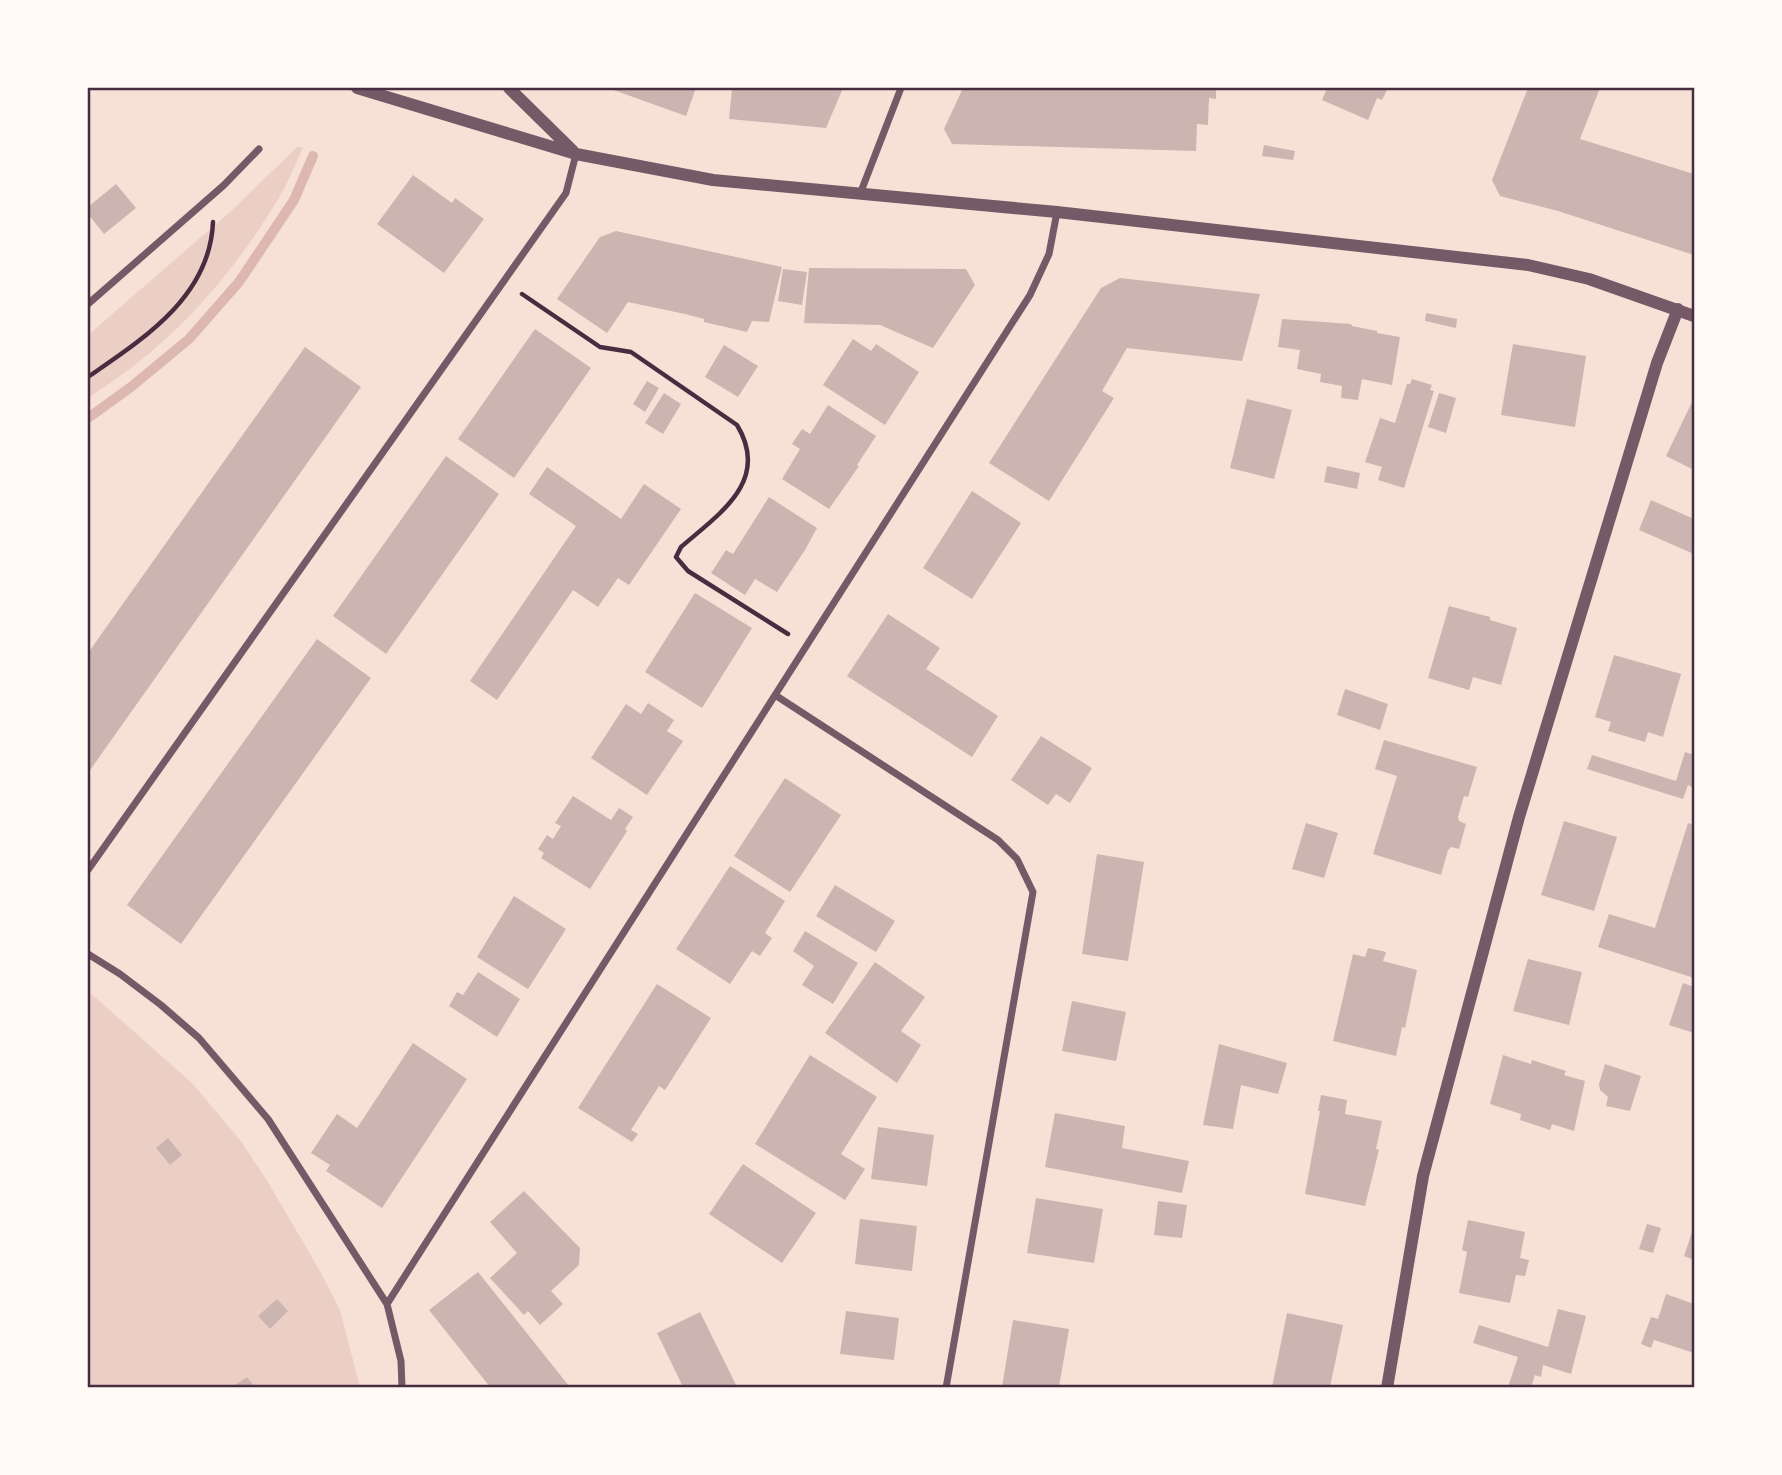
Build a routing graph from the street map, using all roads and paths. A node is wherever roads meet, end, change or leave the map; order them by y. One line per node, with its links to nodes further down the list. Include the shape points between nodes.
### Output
1 (357, 88): 4 (street)
2 (509, 88): 6 (street)
3 (901, 88): 7 (street)
4 (376, 90): 6 (street)
5 (259, 149): 11 (street, via 225,185)
6 (576, 154): 7 (street, via 713,180); 17 (street, via 566,193)
7 (859, 195): 8 (street)
8 (1057, 212): 12 (street, via 1528,265 1589,278); 16 (street, via 1049,254 1030,295)
9 (213, 218): 14 (path, via 208,256 174,311)
10 (523, 294): 15 (path, via 600,347 631,352 737,425 747,442 745,481 729,505 681,547 676,557 688,571)
11 (88, 304)
12 (1678, 309): 13 (street); 22 (street, via 1657,363 1519,817 1423,1176)
13 (1695, 316)
14 (88, 377)
15 (789, 635)
16 (775, 695): 19 (street); 21 (street, via 998,840 1017,859 1033,891)
17 (88, 870)
18 (88, 954): 19 (street, via 199,1038 268,1119)
19 (387, 1304): 20 (street, via 401,1361)
20 (402, 1388)
21 (946, 1388)
22 (1387, 1388)

